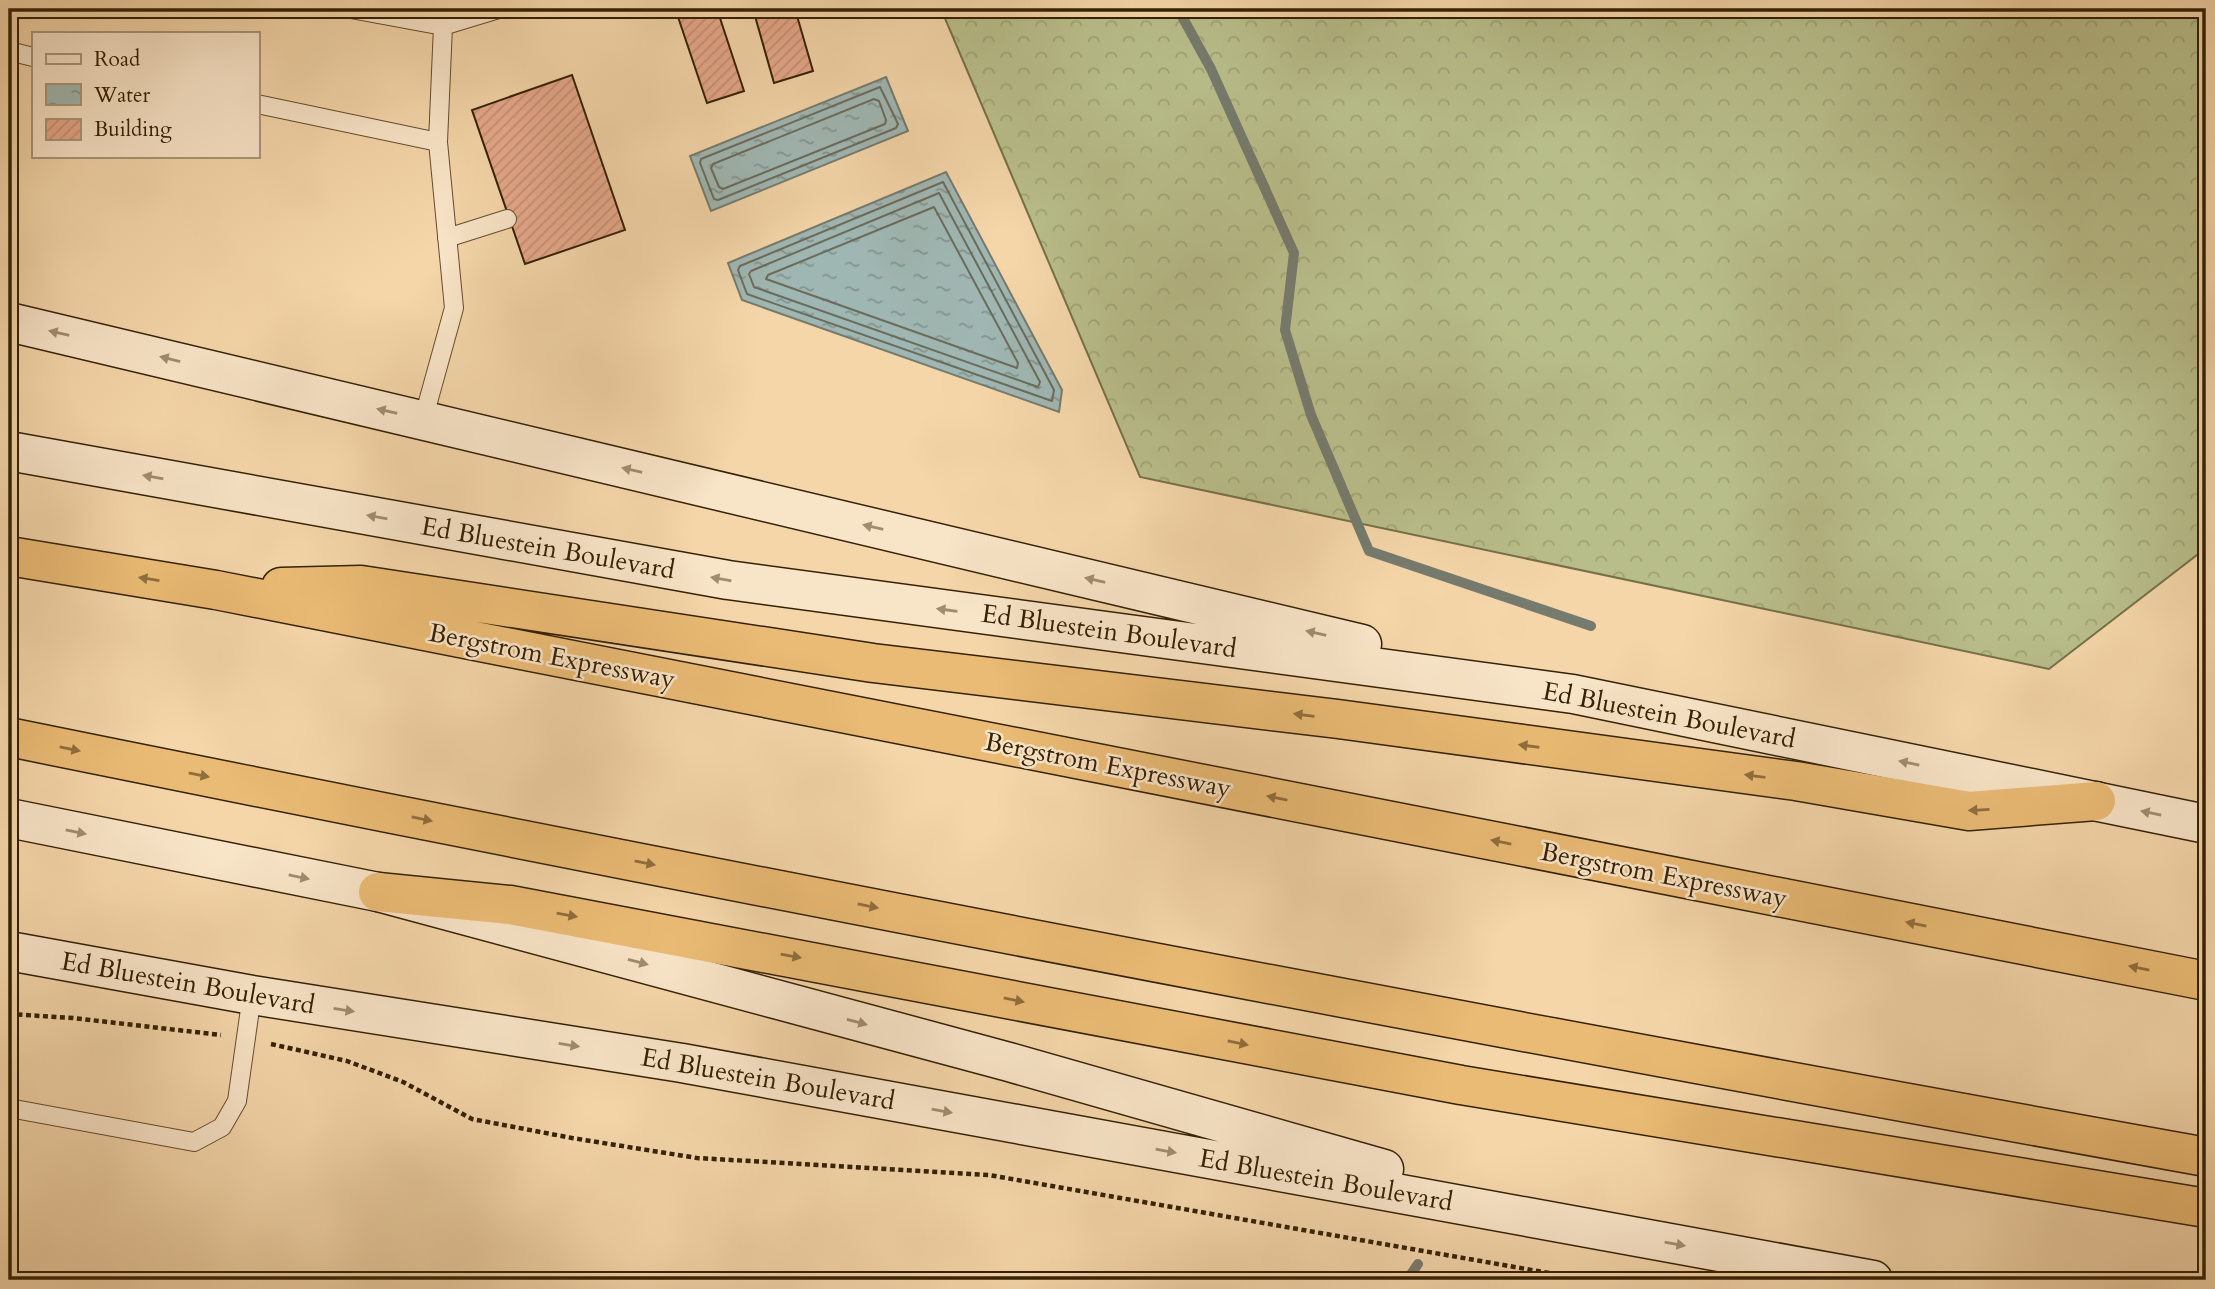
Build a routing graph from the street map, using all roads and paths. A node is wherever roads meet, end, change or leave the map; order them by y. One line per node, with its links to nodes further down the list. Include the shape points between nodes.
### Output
1 (351, 9): 3 (lane)
2 (499, 9): 3 (lane)
3 (443, 26): 7 (lane)
4 (9, 51): 5 (lane)
5 (32, 57)
6 (259, 104): 7 (lane)
7 (438, 142): 9 (lane)
8 (507, 219): 9 (lane)
9 (447, 238): 11 (lane, via 454,308)
10 (9, 322): 11 (main road, one-way to 10)
11 (422, 420): 15 (main road, one-way to 11)
12 (9, 451): 15 (main road, Ed Bluestein Boulevard, one-way to 12, via 728,580)
13 (9, 556): 14 (highway, Bergstrom Expressway, one-way to 13)
14 (216, 590): 17 (highway, one-way to 14, via 1969,811 1796,781 1338,719 873,663 361,585); 22 (highway, Bergstrom Expressway, one-way to 14)
15 (1573, 694): 17 (main road, Ed Bluestein Boulevard, one-way to 15)
16 (9, 737): 27 (highway, one-way to 27, via 1704,1067)
17 (2096, 801): 19 (main road, Ed Bluestein Boulevard, one-way to 17)
18 (9, 818): 20 (main road, Ed Bluestein Boulevard, one-way to 20)
19 (2206, 824)
20 (378, 892): 28 (highway, one-way to 28, via 510,905 1461,1085); 29 (main road, Ed Bluestein Boulevard, one-way to 29, via 1009,1062)
21 (9, 951): 23 (main road, Ed Bluestein Boulevard)
22 (2206, 981)
23 (252, 996): 25 (lane); 29 (main road, Ed Bluestein Boulevard, one-way to 29, via 682,1063)
24 (9, 1014): 25 (path)
25 (246, 1038): 26 (lane, via 237,1101 222,1127 194,1142); 30 (path, via 347,1061 403,1082 472,1119 572,1138 697,1158 989,1175)
26 (9, 1108)
27 (2206, 1157)
28 (2206, 1208)
29 (1608, 1232): 31 (main road, Ed Bluestein Boulevard, one-way to 31)
30 (1589, 1280)
31 (1873, 1280)

